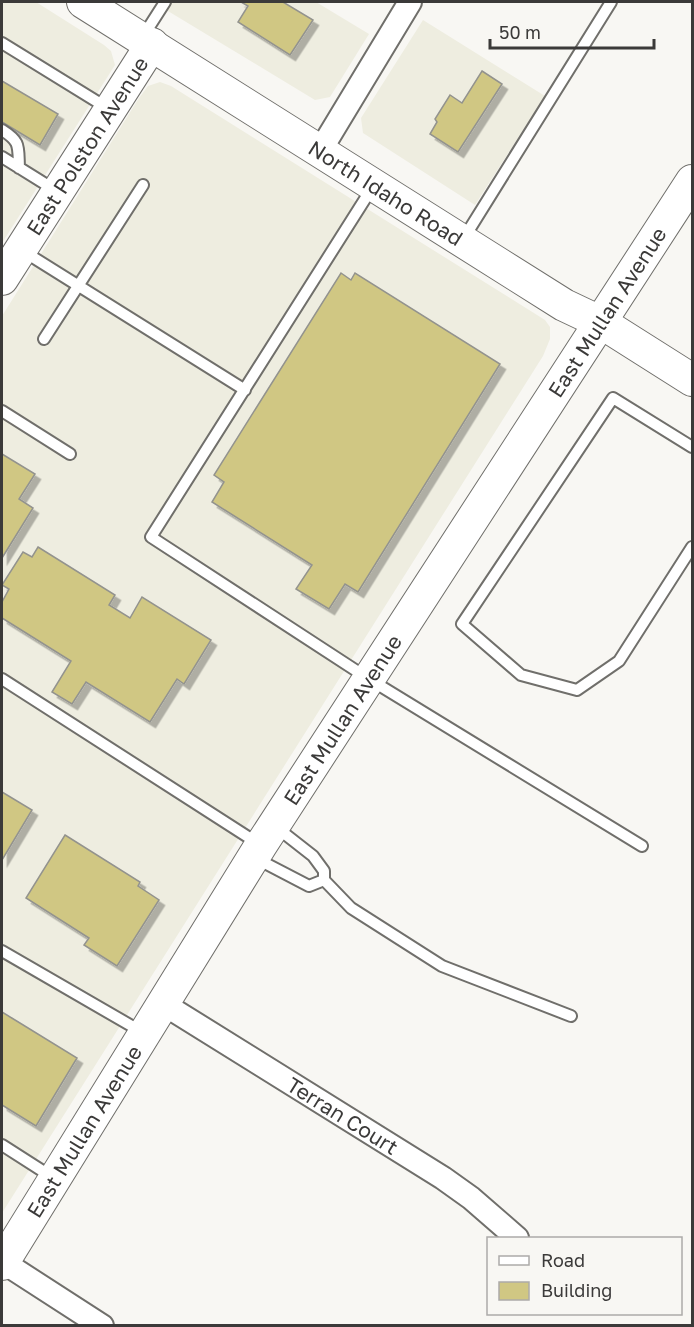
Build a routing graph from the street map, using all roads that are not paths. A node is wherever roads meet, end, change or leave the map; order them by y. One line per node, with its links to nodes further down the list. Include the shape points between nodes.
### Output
1 (83, 2): 5 (main road, North Idaho Road)
2 (165, 2): 5 (lane)
3 (410, 2): 9 (street)
4 (611, 2): 16 (lane)
5 (147, 41): 7 (main road, East Polston Avenue); 9 (main road, North Idaho Road)
6 (2, 44): 7 (lane)
7 (110, 110): 15 (main road, East Polston Avenue)
8 (2, 130): 11 (lane, via 18,144)
9 (320, 151): 14 (main road, North Idaho Road)
10 (2, 157): 11 (lane)
11 (19, 168): 15 (lane)
12 (693, 181): 19 (main road, East Mullan Avenue)
13 (143, 185): 18 (lane)
14 (374, 185): 16 (main road, North Idaho Road); 22 (lane)
15 (57, 191): 17 (main road, East Polston Avenue)
16 (462, 241): 19 (main road, North Idaho Road, via 564,305)
17 (12, 258): 18 (lane)
18 (78, 285): 20 (lane); 22 (lane)
19 (602, 323): 21 (main road, North Idaho Road); 28 (main road, East Mullan Avenue)
20 (44, 339)
21 (693, 380)
22 (245, 390): 28 (lane, via 151,537)
23 (2, 411): 25 (lane)
24 (693, 447): 26 (lane, via 613,398 462,624 521,675 577,690 620,661)
25 (70, 454)
26 (693, 547)
27 (2, 679): 29 (lane)
28 (369, 679): 29 (main road, East Mullan Avenue); 30 (lane)
29 (263, 842): 31 (lane, via 313,856 324,871); 31 (lane, via 309,886); 33 (main road, East Mullan Avenue)
30 (642, 846)
31 (324, 880): 34 (lane, via 351,908 442,966)
32 (2, 951): 35 (lane)
33 (162, 1003): 35 (main road, East Mullan Avenue); 38 (street, Terran Court, via 443,1178)
34 (572, 1016)
35 (146, 1034): 37 (main road, East Mullan Avenue)
36 (2, 1145): 37 (lane)
37 (55, 1178): 39 (main road, East Mullan Avenue)
38 (515, 1237)
39 (2, 1263): 40 (street)
40 (102, 1326)

